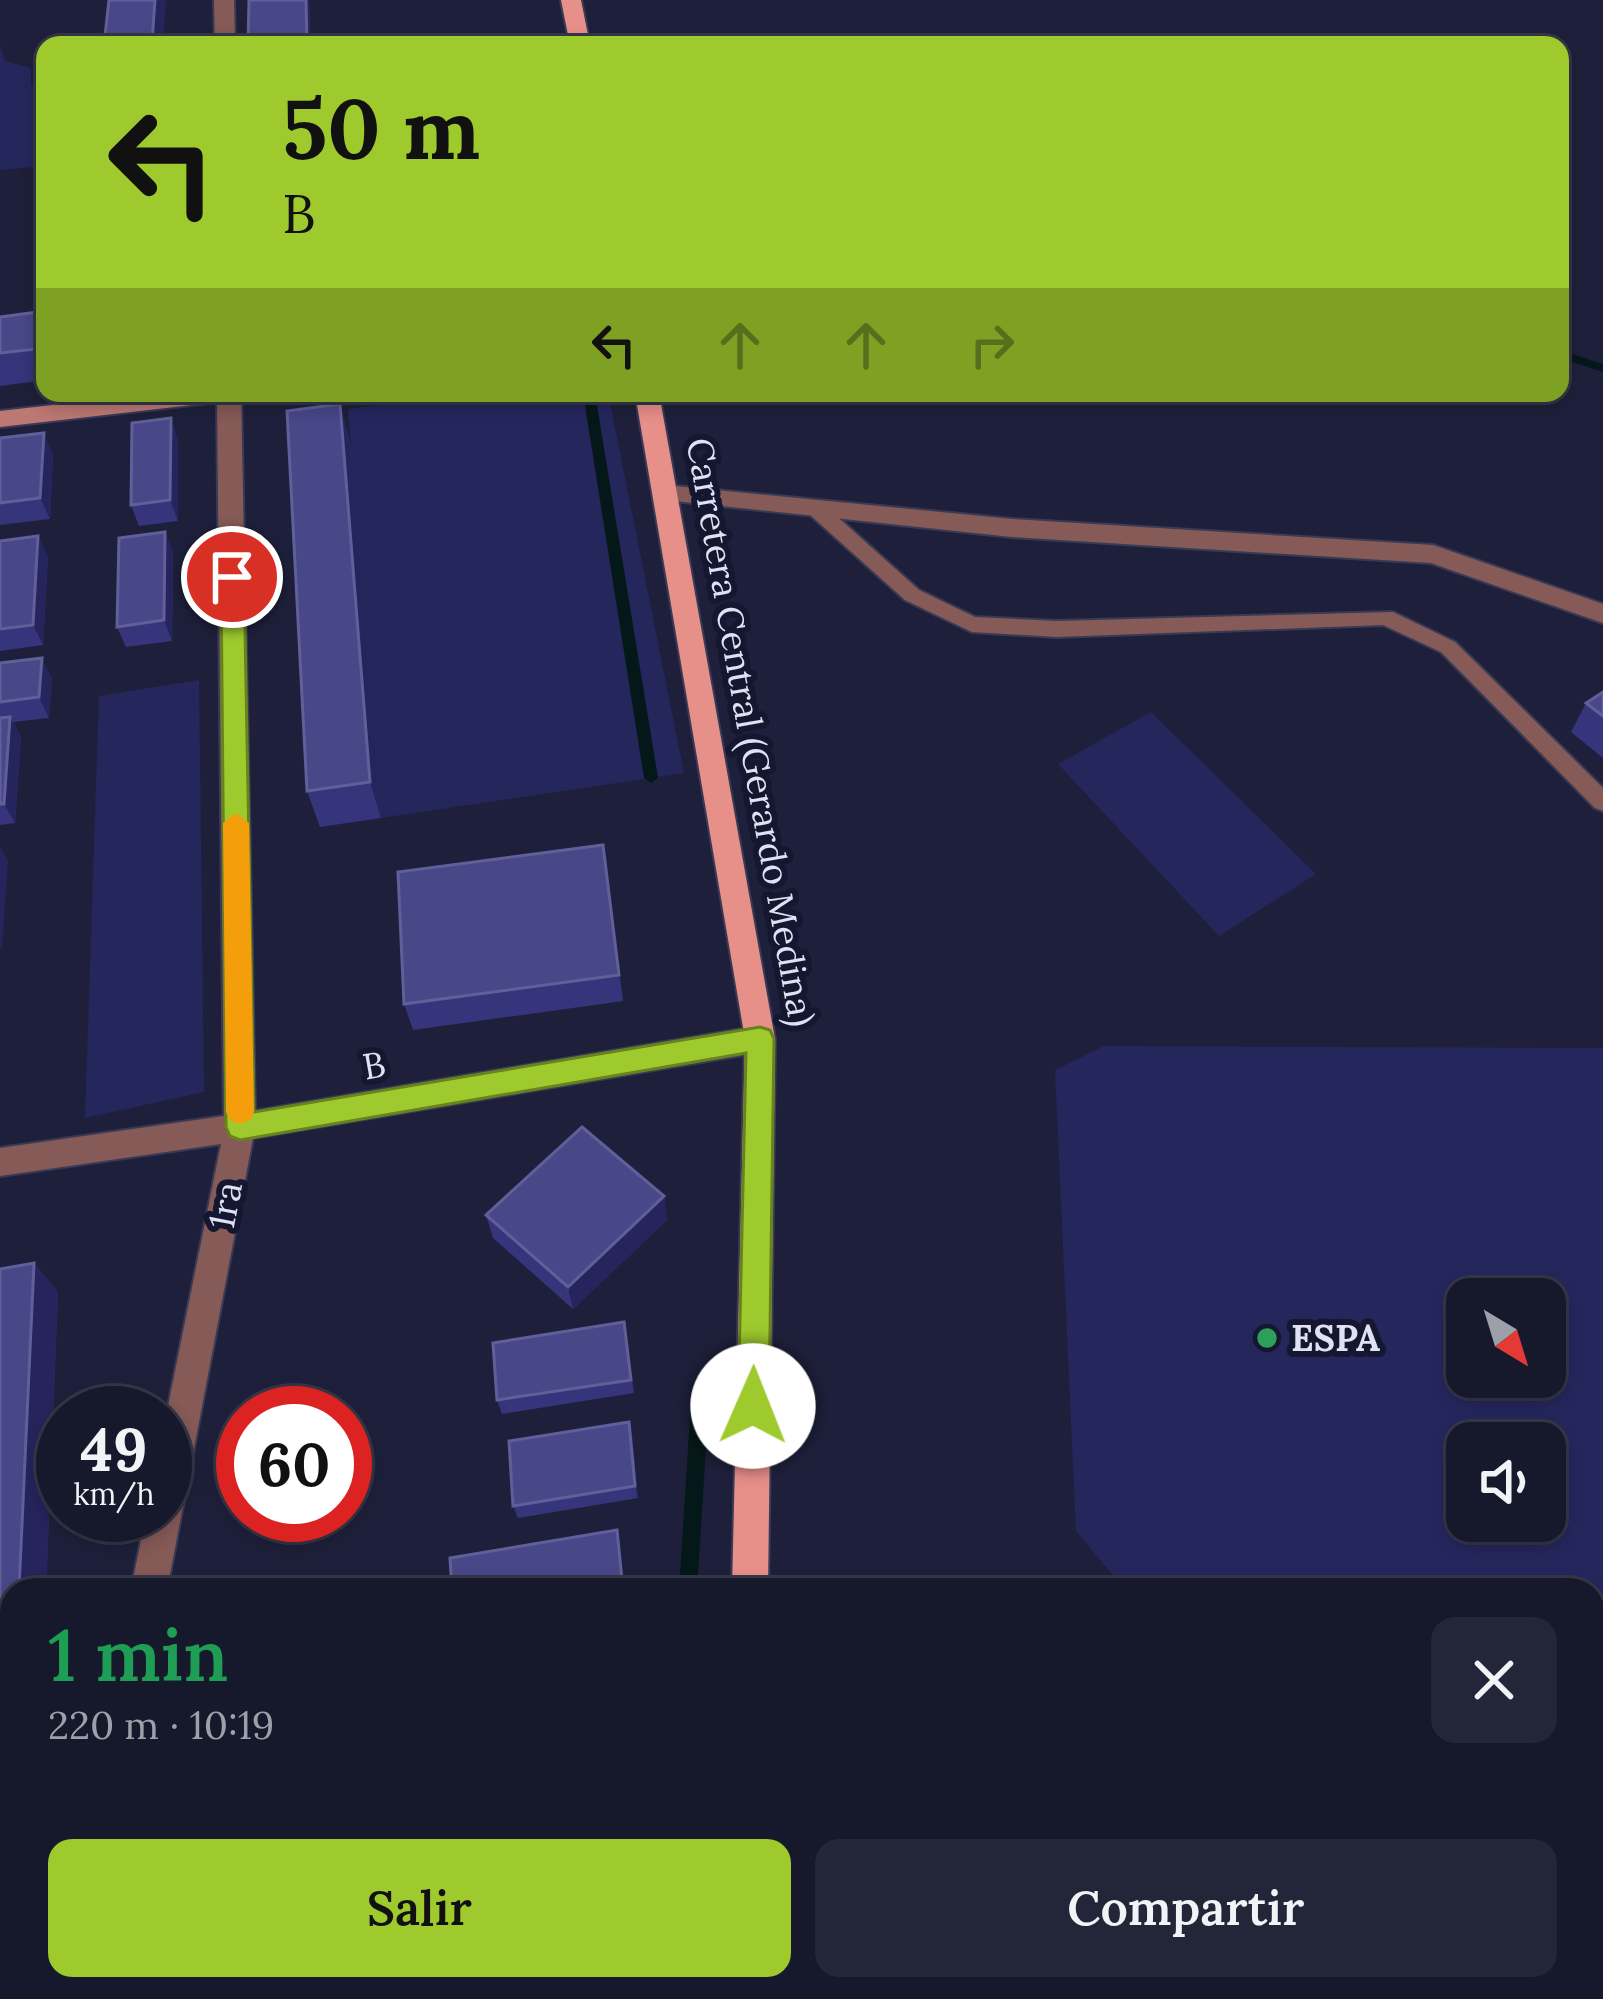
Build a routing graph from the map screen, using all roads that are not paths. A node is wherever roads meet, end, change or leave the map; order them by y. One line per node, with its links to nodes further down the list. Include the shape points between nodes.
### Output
1 (224, 0): 3 (street)
2 (571, 0): 4 (main road)
3 (225, 36)
4 (578, 36)
5 (149, 402): 8 (street)
6 (228, 402): 14 (street, 1ra)
7 (649, 402): 9 (main road, Carretera Central (Gerardo Medina))
8 (0, 419)
9 (665, 493): 10 (street); 13 (main road, Carretera Central (Gerardo Medina))
10 (815, 508): 11 (street, via 1433,554); 12 (lane, via 912,595 972,623 1057,628 1386,617 1448,647)
11 (1603, 614)
12 (1603, 802)
13 (760, 1039): 14 (street, B); 19 (main road, Carretera Central (Gerardo Medina))
14 (240, 1127): 15 (street, B); 16 (street, 1ra)
15 (0, 1162)
16 (189, 1386)
17 (158, 1542): 18 (street, 1ra)
18 (151, 1578)
19 (750, 1578)

